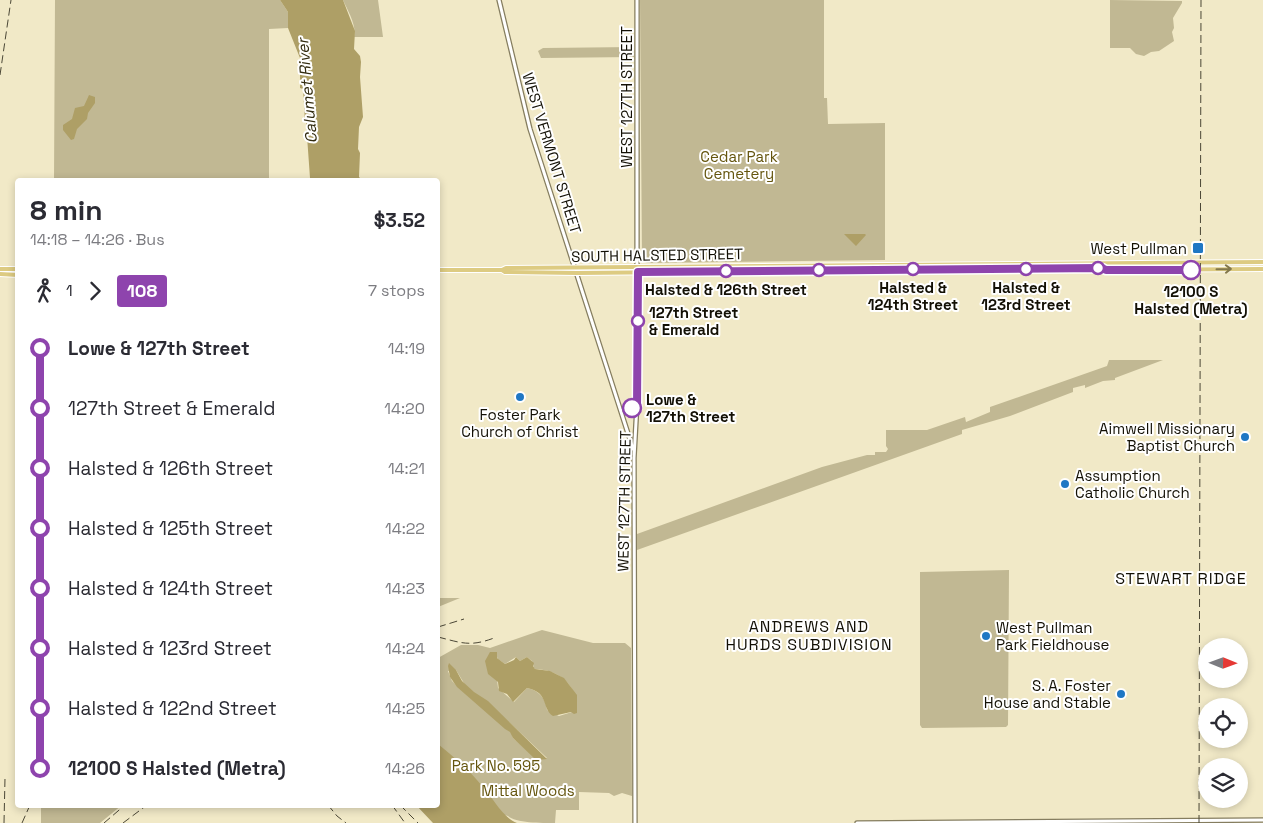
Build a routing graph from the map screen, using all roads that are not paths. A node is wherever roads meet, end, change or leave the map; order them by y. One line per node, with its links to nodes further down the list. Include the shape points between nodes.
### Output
1 (498, 0): 4 (street, WEST VERMONT STREET, via 530,129)
2 (637, 0): 7 (street, WEST 127TH STREET)
3 (1263, 262): 7 (main road, SOUTH HALSTED STREET)
4 (575, 267): 7 (main road, SOUTH HALSTED STREET); 10 (main road, SOUTH HALSTED STREET); 11 (street, WEST VERMONT STREET)
5 (0, 269): 6 (main road)
6 (15, 269)
7 (638, 269): 8 (main road, SOUTH HALSTED STREET, one-way to 8); 11 (main road, SOUTH HALSTED STREET); 14 (street, WEST 127TH STREET)
8 (1263, 269)
9 (440, 270): 10 (main road, SOUTH HALSTED STREET)
10 (502, 270): 11 (main road, SOUTH HALSTED STREET)
11 (577, 273): 14 (street, WEST VERMONT STREET)
12 (0, 274): 13 (main road)
13 (15, 275)
14 (634, 454): 16 (street, WEST 127TH STREET)
15 (1263, 820): 17 (street)
16 (635, 823)
17 (857, 823)

